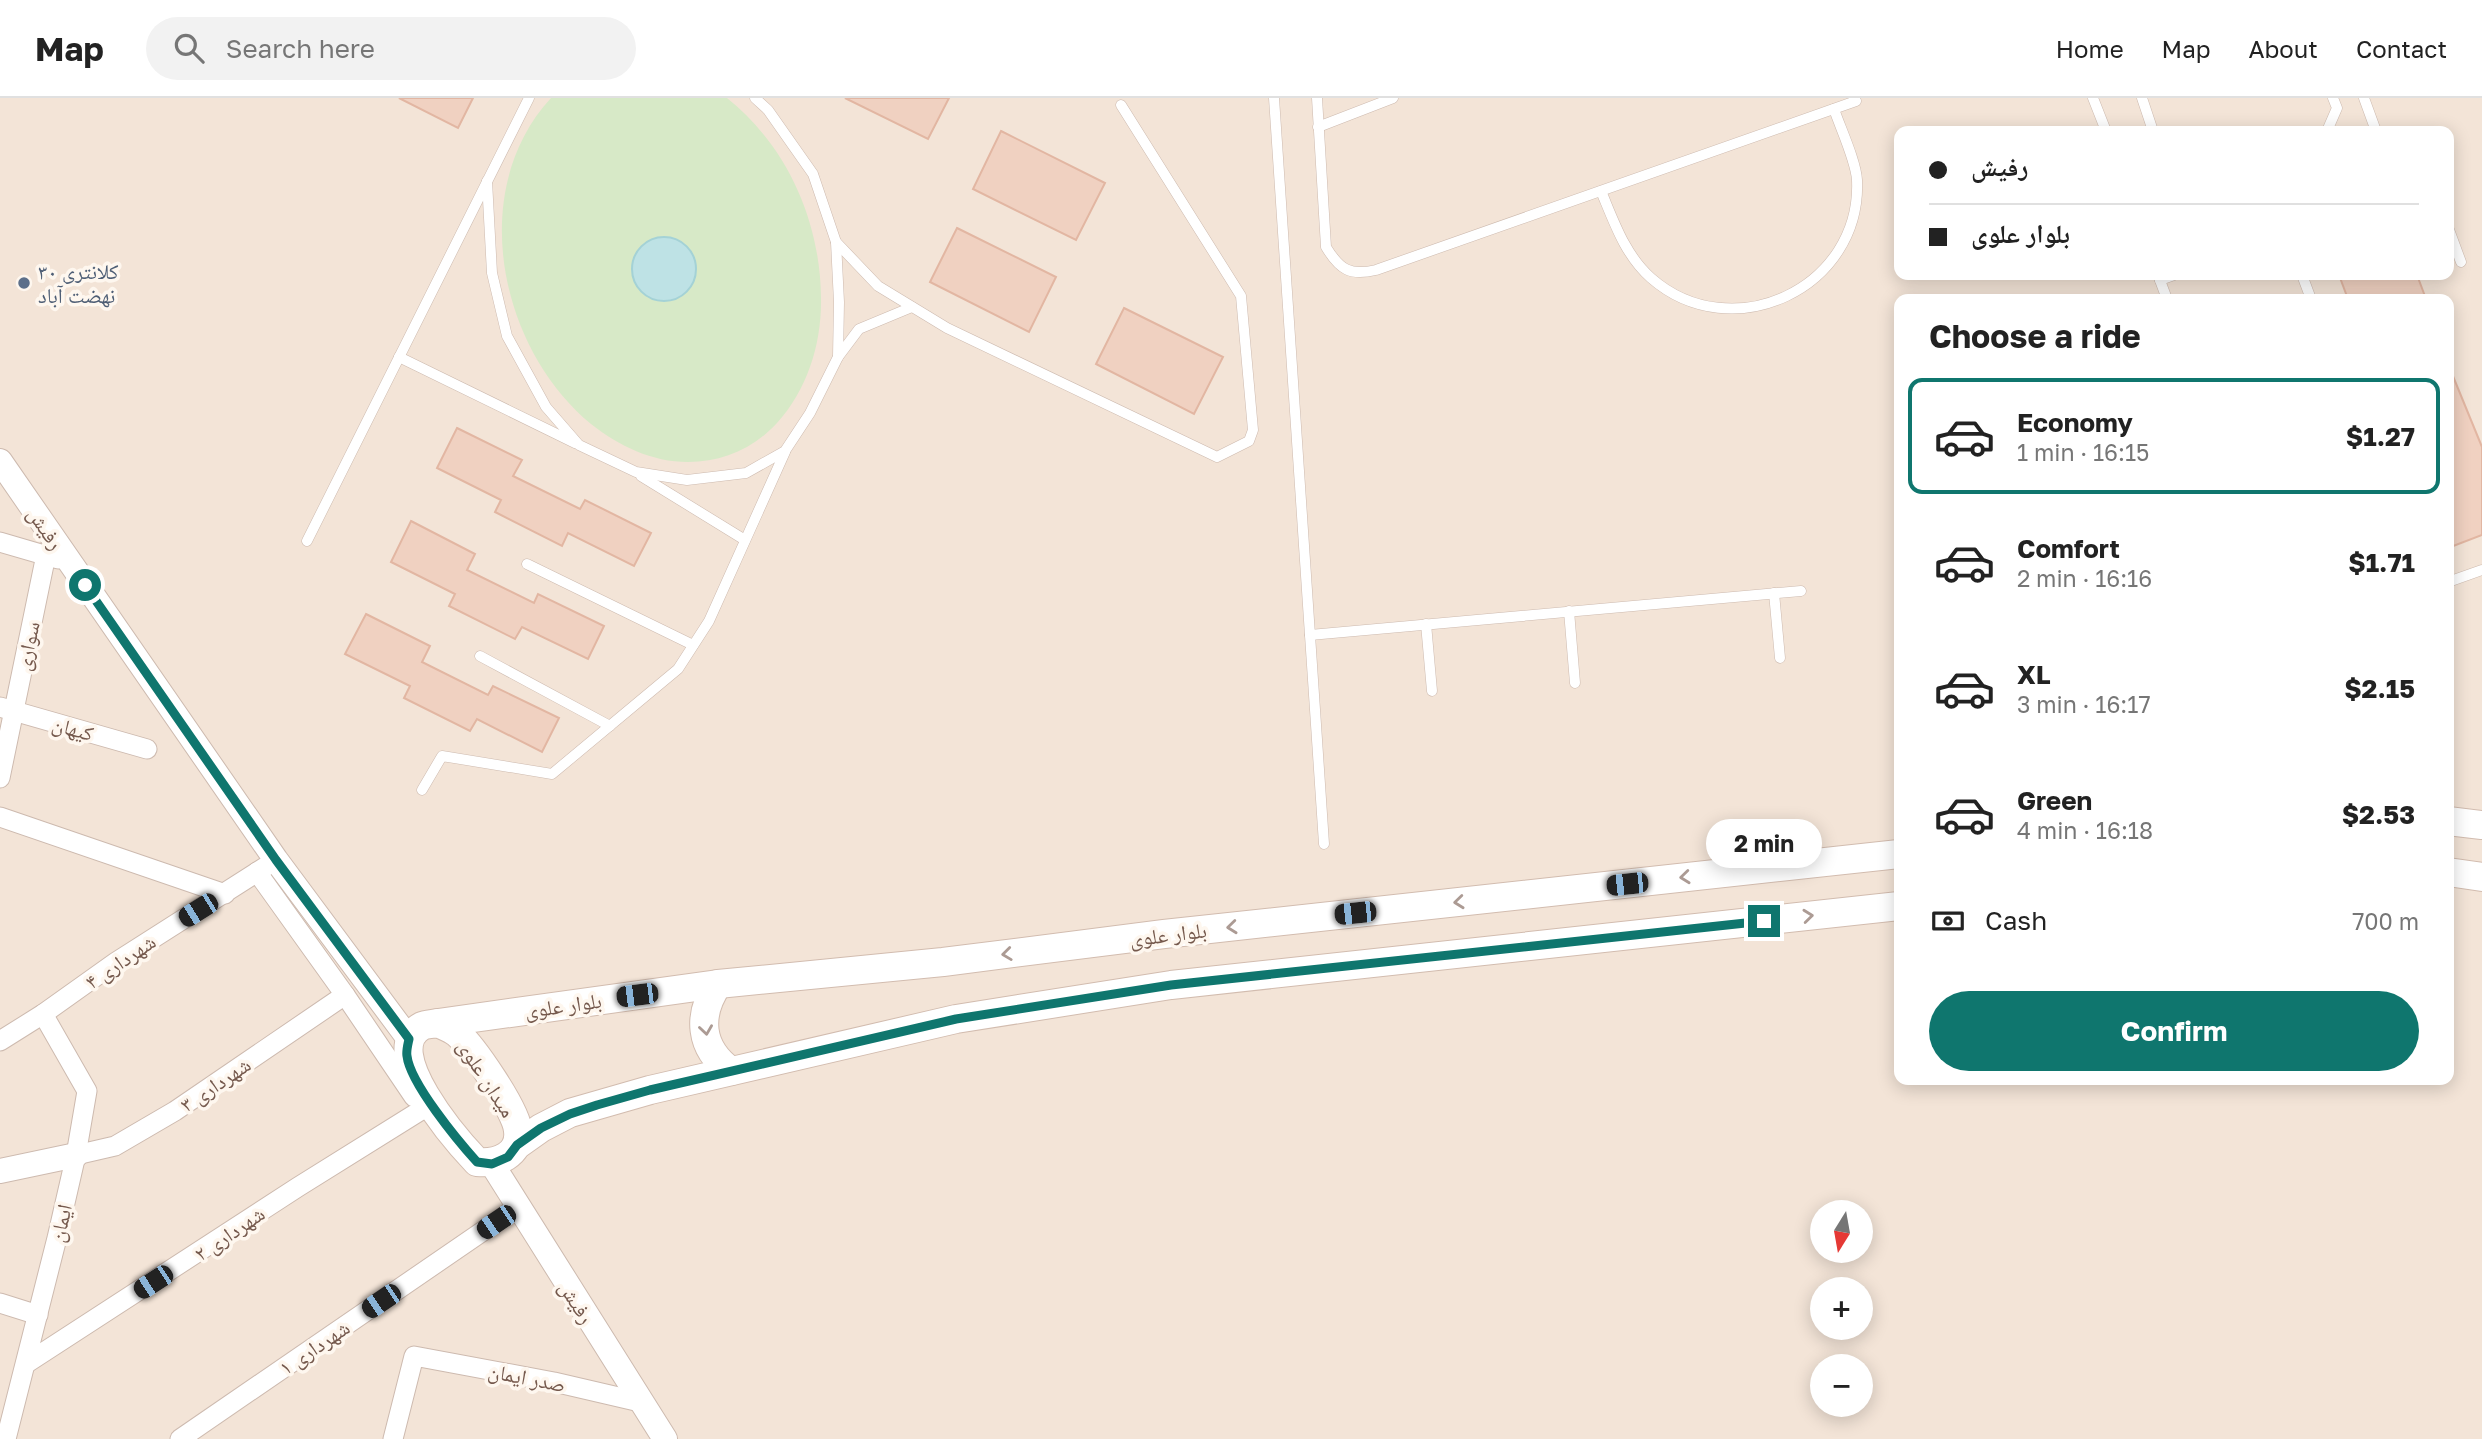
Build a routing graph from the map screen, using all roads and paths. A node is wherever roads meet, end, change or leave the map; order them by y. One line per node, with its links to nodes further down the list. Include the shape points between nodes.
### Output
1 (529, 98): 18 (lane)
2 (755, 98): 20 (lane, via 813,174)
3 (1274, 98): 41 (lane)
4 (1317, 98): 17 (lane)
5 (1393, 98): 17 (lane)
6 (2094, 98): 13 (lane)
7 (2143, 98): 14 (lane)
8 (2333, 98): 15 (lane, via 2337,108)
9 (2364, 98): 16 (lane)
10 (1856, 101): 12 (lane)
11 (1121, 105): 23 (lane, via 1241,296 1253,430 1249,441 1217,457)
12 (1834, 109): 19 (lane); 19 (lane, via 1857,176 1854,215 1827,266 1780,300 1723,309 1667,290 1626,249)
13 (2104, 126)
14 (2151, 126)
15 (2330, 126)
16 (2373, 126)
17 (1318, 127): 19 (lane, via 1326,247 1347,271 1376,270)
18 (488, 181): 24 (lane); 26 (lane, via 492,273 507,336 546,407)
19 (1601, 191)
20 (836, 242): 23 (lane, via 878,286); 25 (lane)
21 (2454, 243): 22 (lane)
22 (2461, 262)
23 (912, 307): 25 (lane, via 859,330)
24 (399, 357): 26 (lane); 31 (lane)
25 (838, 358): 27 (lane)
26 (579, 445): 29 (lane)
27 (785, 451): 29 (lane, via 746,473 687,480); 30 (lane)
28 (0, 461): 33 (street, رفیش)
29 (636, 472): 30 (lane)
30 (745, 540): 42 (lane, via 709,621)
31 (307, 541)
32 (0, 542): 33 (street)
33 (57, 559): 47 (street, سواری); 57 (street, رفیش)
34 (527, 564): 42 (lane)
35 (2482, 570): 36 (lane)
36 (2454, 580)
37 (1801, 591): 38 (lane)
38 (1774, 593): 39 (lane); 44 (lane)
39 (1569, 611): 40 (lane); 45 (lane)
40 (1426, 624): 41 (lane); 46 (lane)
41 (1310, 635): 55 (lane)
42 (693, 645): 48 (lane, via 678,669)
43 (480, 656): 48 (lane)
44 (1780, 658)
45 (1575, 683)
46 (1432, 691)
47 (7, 709): 49 (street, کیهان); 50 (street, سواری)
48 (610, 726): 51 (lane, via 552,774 442,756)
49 (147, 749)
50 (0, 778)
51 (422, 790)
52 (0, 817): 60 (street)
53 (2454, 822): 54 (main road)
54 (2482, 825)
55 (1324, 844)
56 (1894, 855): 62 (main road, بلوار علوی, one-way to 62)
57 (267, 866): 60 (street, شهرداری ۴); 63 (street); 66 (street, رفیش)
58 (2454, 873): 59 (main road)
59 (2482, 877)
60 (225, 894): 64 (street, شهرداری ۴)
61 (1894, 907): 68 (main road, one-way to 61, via 956,1019 1171,985)
62 (718, 984): 65 (main road, بلوار علوی); 68 (main road, one-way to 68, via 706,1007 705,1032 720,1063)
63 (345, 995): 69 (street); 71 (street, شهرداری ۳, via 175,1111 115,1146)
64 (43, 1014): 67 (street, شهرداری ۴); 71 (street, ایمان, via 87,1091)
65 (438, 1023): 66 (main road, میدان علوی, via 421,1026); 70 (main road, میدان علوی, via 457,1032 482,1063 512,1113)
66 (409, 1039): 69 (main road, via 407,1055)
67 (0, 1041)
68 (731, 1070): 70 (main road, via 570,1114)
69 (427, 1107): 72 (main road, via 477,1162); 77 (street, شهرداری ۲)
70 (517, 1145): 72 (main road, میدان علوی, via 508,1157)
71 (76, 1155): 73 (street); 76 (street, ایمان)
72 (492, 1164): 74 (street, رفیش)
73 (0, 1171)
74 (518, 1207): 79 (street, رفیش); 81 (street, شهرداری ۱)
75 (0, 1303): 76 (street)
76 (38, 1315): 77 (street, ایمان)
77 (27, 1363): 78 (street, ایمان)
78 (10, 1391): 80 (street, ایمان)
79 (640, 1402): 82 (street, صدر ایمان, via 414,1356); 83 (street, رفیش)
80 (6, 1439)
81 (180, 1439)
82 (393, 1439)
83 (665, 1439)

